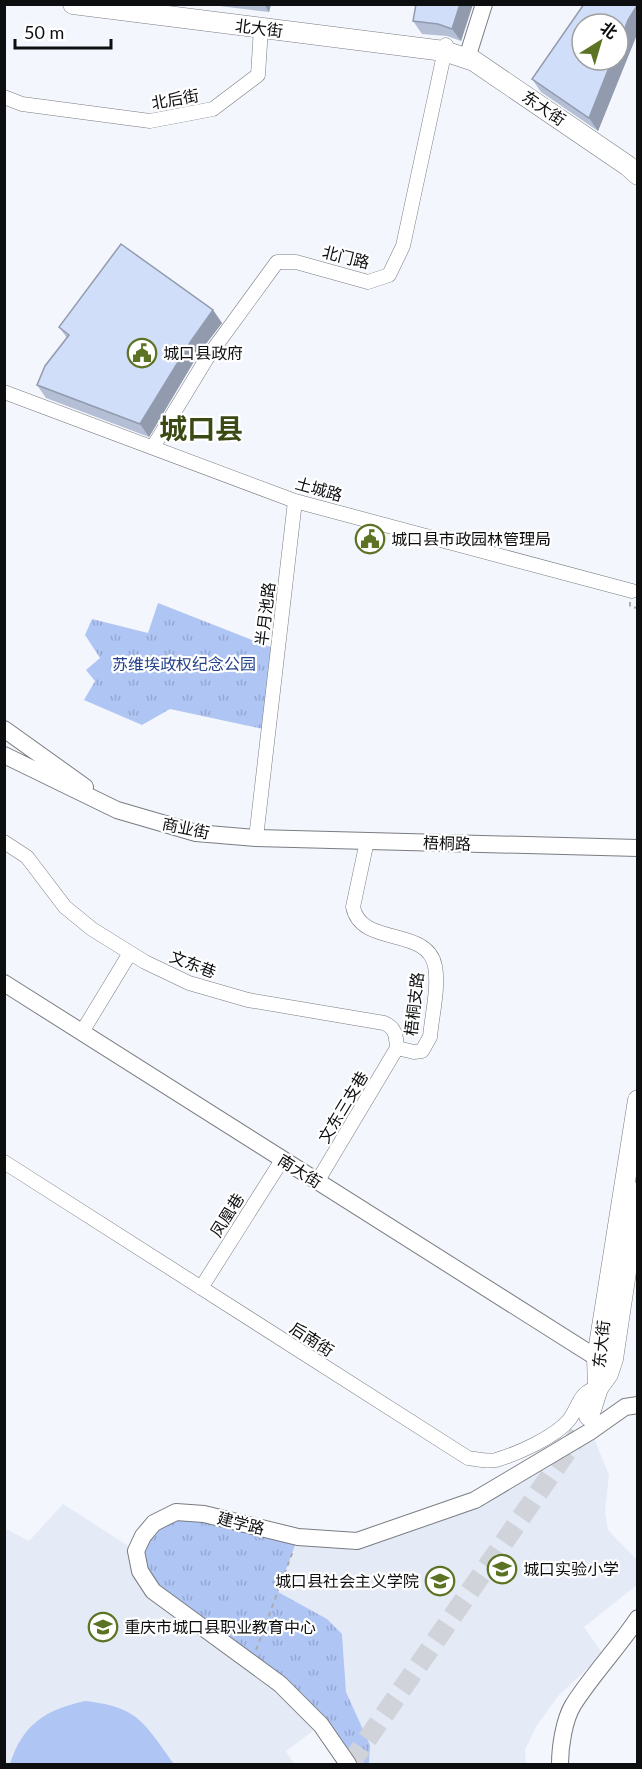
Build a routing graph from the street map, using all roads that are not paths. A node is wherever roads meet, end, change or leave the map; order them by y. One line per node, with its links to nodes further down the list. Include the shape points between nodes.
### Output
1 (73, 4): 4 (main road, 北大街)
2 (166, 4): 5 (main road, 北大街)
3 (484, 4): 6 (street)
4 (261, 28): 5 (main road, 北大街); 7 (street, 北后街, via 258,75 213,109 150,121 22,104)
5 (446, 47): 6 (main road, 东大街); 11 (street, 北门路, via 403,246 389,275 368,282 297,262 278,262 207,358)
6 (469, 53): 8 (main road, 东大街, via 478,51); 9 (main road, 东大街)
7 (4, 98)
8 (638, 161)
9 (638, 175)
10 (4, 392): 11 (street, 土城路)
11 (153, 447): 12 (street, 土城路)
12 (295, 501): 13 (street, 土城路); 17 (street, 半月池路)
13 (632, 591)
14 (4, 729): 16 (street, 商业街)
15 (4, 756): 16 (street, 商业街)
16 (117, 810): 17 (street, 商业街, via 196,832)
17 (256, 838): 18 (street, 梧桐路)
18 (367, 841): 20 (street, 梧桐路); 24 (street, 梧桐支路, via 353,907 355,915 361,924 373,930 423,946 431,953 435,967 427,1044 422,1051)
19 (4, 842): 21 (street, 文东巷, via 27,857 66,907)
20 (638, 848)
21 (130, 953): 23 (street); 24 (street, 文东巷, via 189,983 248,1000 384,1023 396,1034)
22 (4, 982): 23 (street, 南大街)
23 (82, 1032): 26 (street, 南大街)
24 (398, 1048): 28 (street, 文东三支巷)
25 (638, 1100): 31 (main road, 东大街)
26 (282, 1160): 28 (street, 南大街); 30 (street, 凤凰巷)
27 (4, 1162): 30 (street, 后南街)
28 (317, 1182): 31 (street, 南大街)
29 (638, 1192): 32 (main road, 东大街, via 613,1359)
30 (201, 1287): 32 (street, 后南街, via 468,1458 494,1461 554,1434 569,1420 583,1394)
31 (597, 1358): 32 (main road, 东大街)
32 (598, 1389): 34 (main road)
33 (638, 1405): 36 (street, 建学路, via 624,1407 475,1500 357,1541 298,1537 204,1514 176,1512 154,1523 143,1536 136,1551 140,1571 153,1591 280,1684 321,1725)
34 (589, 1416)
35 (638, 1618): 37 (street, via 572,1707)
36 (348, 1764)
37 (560, 1764)

